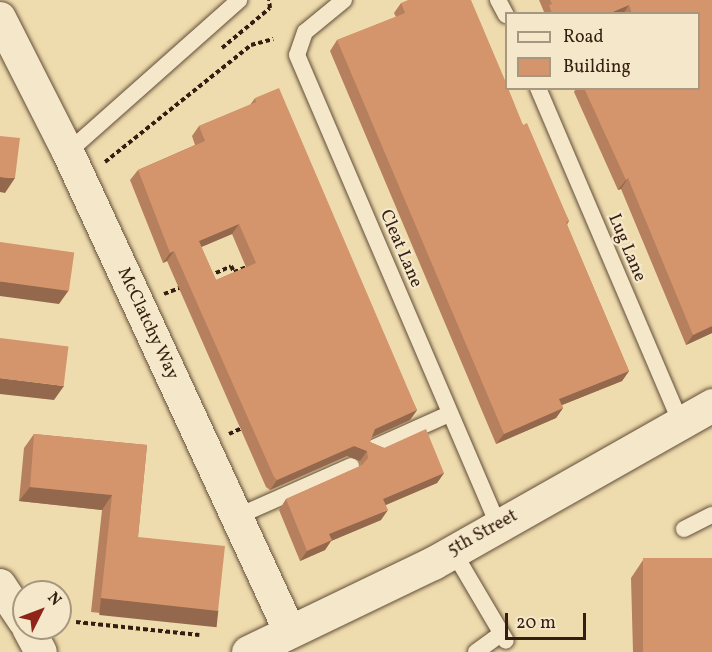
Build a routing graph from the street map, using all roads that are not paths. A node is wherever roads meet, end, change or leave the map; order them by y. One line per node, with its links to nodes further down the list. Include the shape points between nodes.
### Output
1 (239, 0): 5 (lane)
2 (344, 0): 7 (lane, Cleat Lane, via 305,32 297,55)
3 (0, 18): 5 (street, McClatchy Way)
4 (539, 90): 8 (lane, Lug Lane)
5 (68, 152): 12 (street, McClatchy Way)
6 (712, 405): 8 (street, 5th Street)
7 (449, 414): 9 (lane); 13 (lane, Cleat Lane)
8 (680, 421): 13 (street, 5th Street)
9 (373, 448)
10 (351, 466): 12 (lane)
11 (712, 515): 14 (lane)
12 (236, 517): 18 (street, McClatchy Way)
13 (499, 527): 15 (street, 5th Street)
14 (684, 529)
15 (453, 551): 18 (street, 5th Street); 20 (lane, via 503,637)
16 (0, 585): 17 (street)
17 (12, 603)
18 (290, 632): 19 (street, 5th Street)
19 (248, 652)
20 (476, 652)

